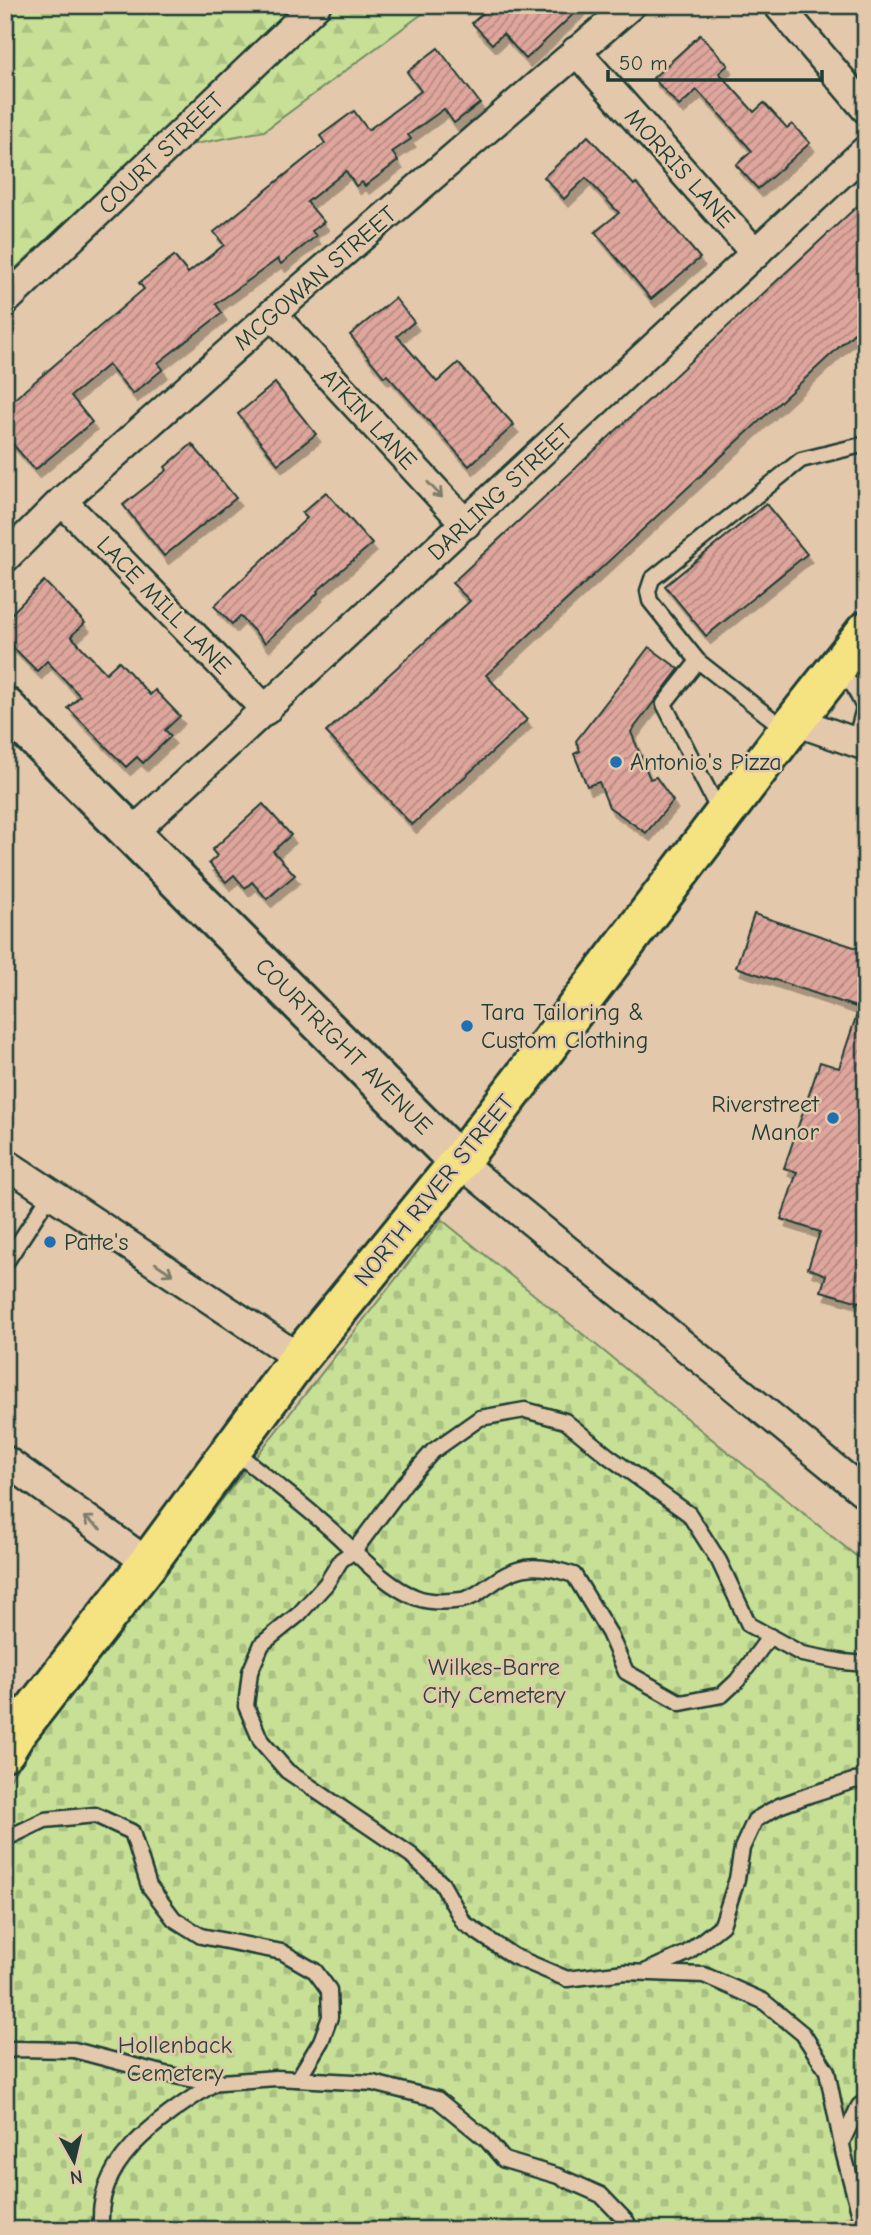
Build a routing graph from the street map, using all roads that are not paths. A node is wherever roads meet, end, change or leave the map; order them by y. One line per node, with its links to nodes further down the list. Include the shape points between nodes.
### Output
1 (316, 5): 8 (street, COURT STREET)
2 (631, 5): 4 (street, MCGOWAN STREET)
3 (778, 5): 5 (street)
4 (576, 51): 7 (street, MORRIS LANE); 9 (street, MCGOWAN STREET)
5 (866, 109)
6 (866, 150): 7 (street, DARLING STREET)
7 (756, 254): 12 (street, DARLING STREET)
8 (5, 301)
9 (272, 314): 11 (street, MCGOWAN STREET); 12 (street, ATKIN LANE, one-way to 12)
10 (866, 444): 15 (lane, via 801,460 652,579 650,601)
11 (62, 501): 13 (street, MCGOWAN STREET); 19 (street, LACE MILL LANE)
12 (466, 524): 19 (street, DARLING STREET)
13 (5, 558)
14 (866, 631): 16 (main road, NORTH RIVER STREET)
15 (698, 661): 20 (lane); 22 (lane, via 664,704)
16 (832, 674): 18 (lane, via 853,685); 20 (main road, NORTH RIVER STREET)
17 (5, 707): 23 (main road, COURTRIGHT AVENUE)
18 (865, 708): 21 (lane)
19 (266, 709): 23 (street, DARLING STREET)
20 (791, 726): 21 (street); 22 (main road, NORTH RIVER STREET)
21 (860, 744)
22 (722, 816): 24 (main road, NORTH RIVER STREET)
23 (132, 833): 24 (main road, COURTRIGHT AVENUE)
24 (459, 1162): 28 (main road, NORTH RIVER STREET); 31 (street, COURTRIGHT AVENUE)
25 (5, 1163): 26 (street)
26 (51, 1194): 27 (lane); 28 (street, one-way to 28)
27 (5, 1264)
28 (299, 1358): 29 (main road, NORTH RIVER STREET)
29 (232, 1449): 32 (lane); 33 (main road, NORTH RIVER STREET)
30 (5, 1460): 33 (street, one-way to 30)
31 (866, 1494)
32 (354, 1551): 34 (lane, via 379,1575 415,1598 445,1602 472,1598 518,1569 553,1568 574,1575 626,1672 681,1703 722,1695); 34 (lane, via 433,1451 480,1418 525,1410 565,1420 689,1514 719,1561 750,1625); 39 (lane, via 341,1560 299,1614 262,1644 250,1672 246,1706 261,1741 288,1771 411,1855 442,1884 464,1923 513,1956 567,1979)
33 (148, 1563): 36 (main road, NORTH RIVER STREET)
34 (770, 1636): 35 (lane, via 802,1654)
35 (866, 1664)
36 (9, 1737)
37 (866, 1780): 39 (lane, via 811,1794 755,1820 742,1848 723,1925 687,1953)
38 (5, 1839): 41 (lane, via 45,1820 95,1815 132,1832 149,1886 174,1919 201,1936 282,1952 315,1971 329,1990 330,2017)
39 (643, 1973): 44 (lane, via 705,1975 763,2001 803,2034 827,2071)
40 (5, 2052): 42 (lane, via 74,2050 160,2073)
41 (298, 2079): 42 (lane); 46 (lane, via 373,2083 438,2099 504,2160 601,2195 627,2222)
42 (216, 2082): 45 (lane, via 135,2142 120,2160 105,2188)
43 (866, 2101): 44 (lane, via 859,2106)
44 (842, 2142): 47 (lane)
45 (102, 2230)
46 (628, 2230)
47 (864, 2230)

